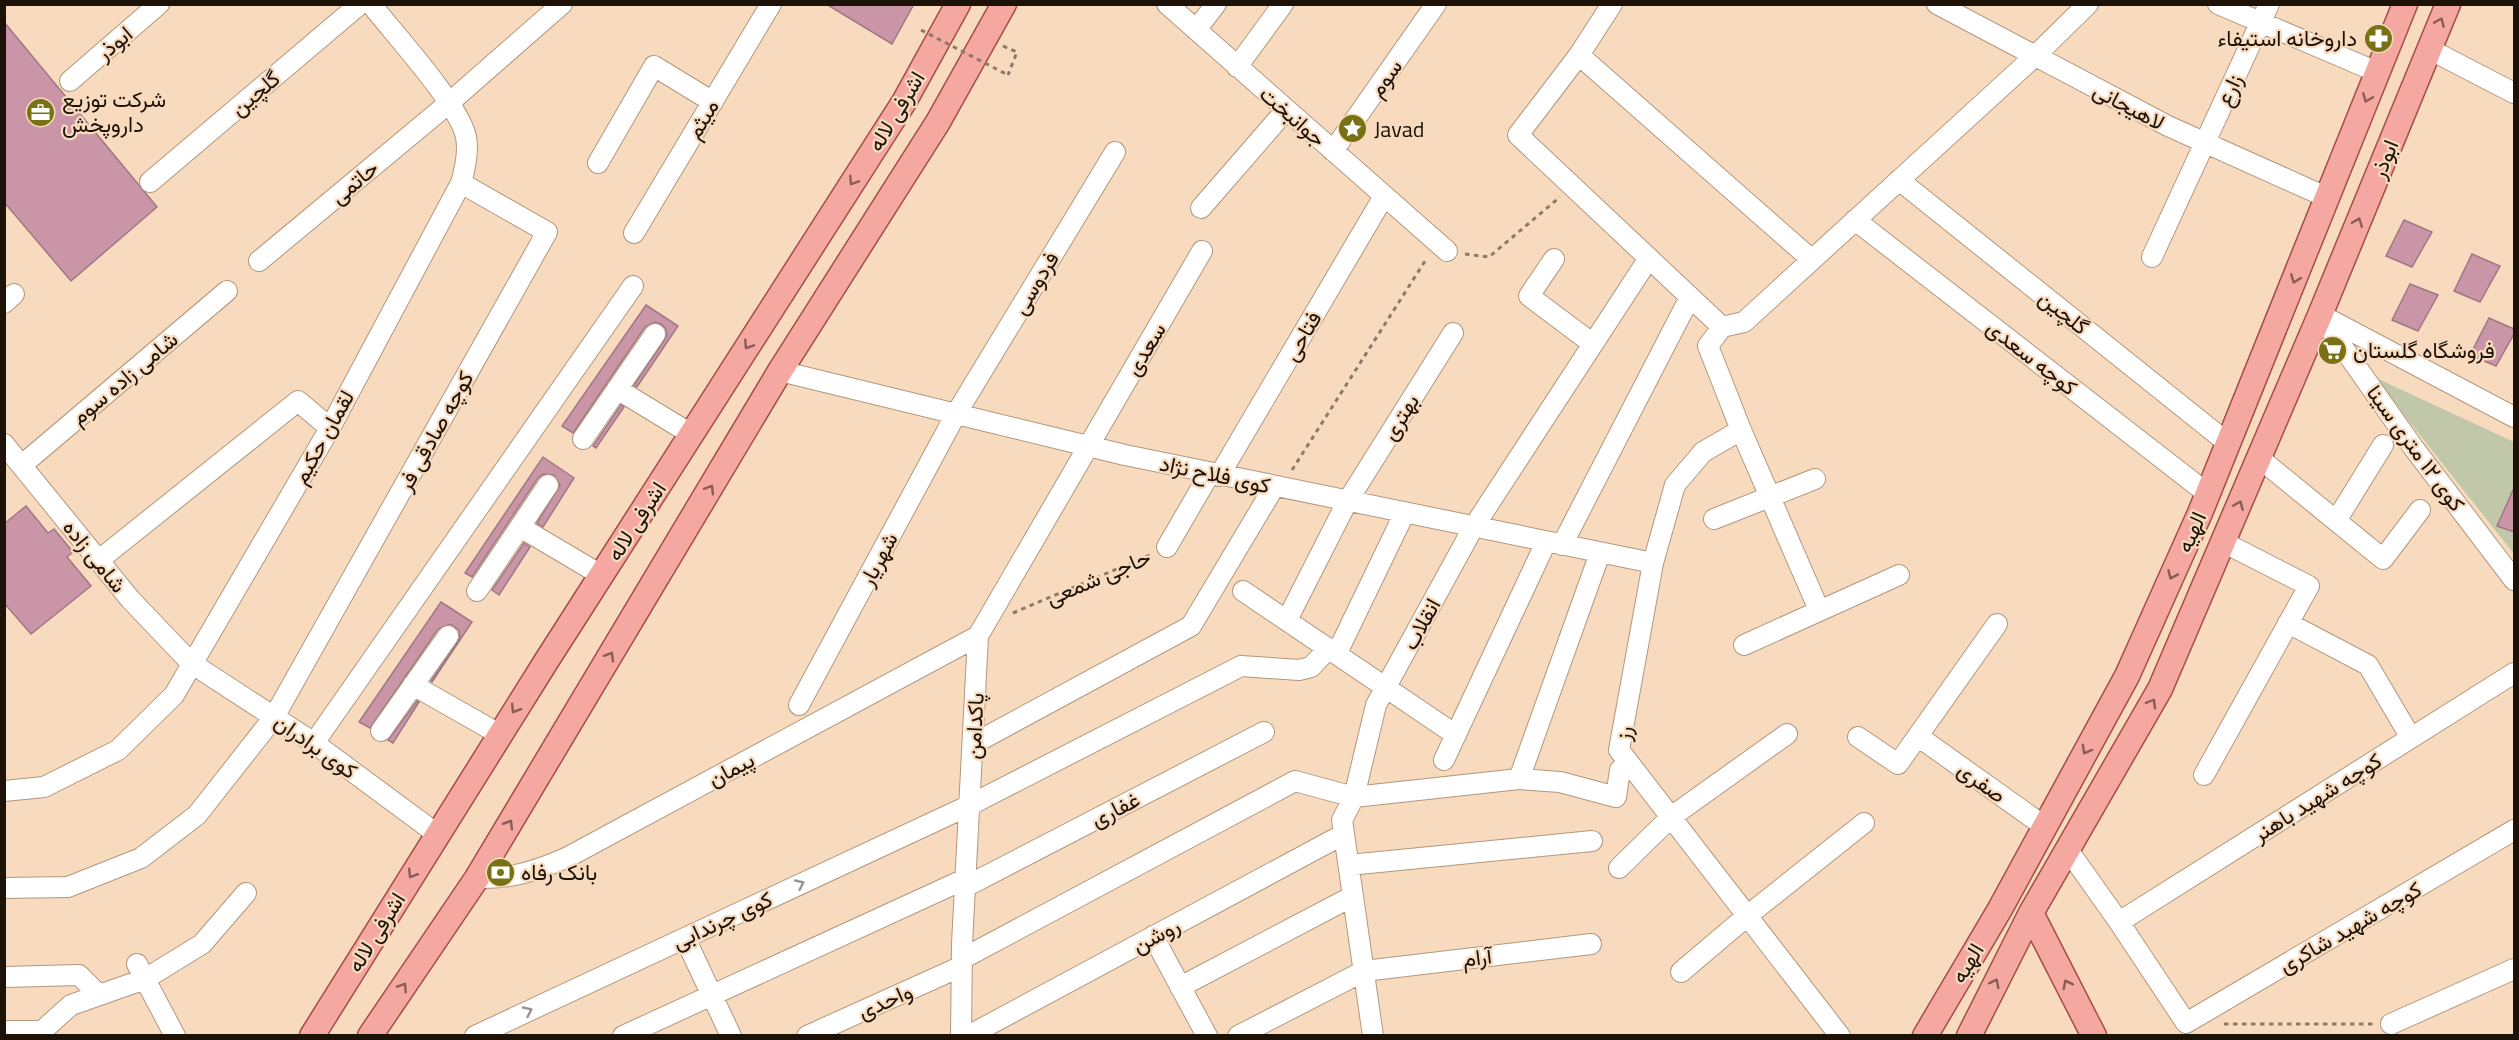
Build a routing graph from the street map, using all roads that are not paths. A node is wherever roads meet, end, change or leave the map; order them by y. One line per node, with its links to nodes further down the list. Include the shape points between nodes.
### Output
1 (159, 4): 25 (street, ابوذر)
2 (360, 4): 35 (street, گلچین)
3 (371, 4): 28 (street, لقمان حکیم)
4 (562, 4): 28 (street, حاتمی)
5 (771, 4): 27 (street, میثم)
6 (958, 4): 63 (main road, اشرفی لاله, one-way to 63, via 904,102)
7 (1004, 4): 57 (main road, اشرفی لاله, via 938,122)
8 (1167, 4): 19 (street, جوانبخت)
9 (1216, 4): 19 (street)
10 (1283, 4): 23 (street)
11 (1436, 4): 31 (street, سوم)
12 (1612, 4): 21 (street)
13 (1937, 4): 22 (street, لاهیجانی)
14 (2088, 4): 22 (street)
15 (2218, 4): 18 (street)
16 (2404, 4): 24 (main road, الهیه)
17 (2448, 4): 20 (main road, ابوذر, one-way to 17)
18 (2265, 13): 24 (street); 30 (street, زارع)
19 (1196, 30): 23 (street, جوانبخت)
20 (2429, 49): 26 (street); 52 (main road, ابوذر, one-way to 20)
21 (1579, 55): 45 (street, via 1518,135); 47 (street)
22 (2035, 56): 30 (street, لاهیجانی); 34 (street)
23 (1237, 67): 29 (street, جوانبخت)
24 (2377, 72): 38 (main road, الهیه, one-way to 38)
25 (70, 81)
26 (2514, 93)
27 (713, 102): 33 (street, via 654,66); 41 (street, میثم)
28 (449, 103): 36 (street, لقمان حکیم, via 466,136); 48 (street, حاتمی)
29 (1286, 110): 31 (street, جوانبخت); 39 (street)
30 (2204, 142): 38 (street, لاهیجانی); 44 (street, زارع)
31 (1333, 151): 37 (street, جوانبخت)
32 (1115, 152): 59 (street, فردوسی)
33 (598, 163)
34 (1899, 180): 40 (street); 66 (street, گلچین)
35 (150, 182)
36 (461, 183): 61 (street, لقمان حکیم); 108 (street, کوچه صادقی فر, via 547,232)
37 (1384, 196): 43 (street, جوانبخت); 71 (street, فتاحی)
38 (2326, 197): 66 (main road, الهیه, one-way to 66)
39 (1201, 208)
40 (1856, 220): 47 (street); 75 (street, کوچه سعدی)
41 (633, 233)
42 (1202, 251): 68 (street, سعدی)
43 (1447, 251)
44 (2152, 257)
45 (1649, 258): 51 (street); 56 (street, انقلاب)
46 (1554, 259): 56 (street, via 1529,296)
47 (1812, 260): 53 (street, via 1744,322)
48 (259, 261)
49 (633, 286): 117 (street)
50 (227, 291): 70 (street, شامی زاده سوم)
51 (1690, 297): 53 (street); 85 (street)
52 (2320, 315): 60 (street); 69 (main road, الهیه); 92 (street, کوی ۱۲ متری سینا)
53 (1722, 327): 62 (street, via 1708,346)
54 (1454, 333): 77 (street, بهتری)
55 (655, 334): 58 (street)
56 (1593, 344): 83 (street, انقلاب)
57 (780, 371): 59 (street, کوی فلاح نژاد); 136 (main road, اشرفی لاله, one-way to 57)
58 (617, 389): 63 (street); 64 (street)
59 (956, 414): 68 (street, کوی فلاح نژاد); 107 (street, شهریار)
60 (2514, 417)
61 (330, 428): 88 (street, via 298,401); 103 (street, لقمان حکیم)
62 (1741, 430): 76 (street); 89 (street, رز, via 1703,452 1675,485)
63 (691, 434): 90 (main road, اشرفی لاله)
64 (583, 439)
65 (4, 444): 70 (street, شامی زاده)
66 (2229, 444): 75 (main road, الهیه)
67 (2383, 445): 81 (street)
68 (1087, 446): 71 (street, کوی فلاح نژاد); 99 (street, پاکدامن)
69 (2259, 458): 81 (street); 84 (main road, الهیه, one-way to 69)
70 (22, 465): 88 (street, شامی زاده)
71 (1215, 475): 74 (street, کوی فلاح نژاد); 86 (street, حاجی شمعی)
72 (1815, 479): 76 (street)
73 (548, 485): 82 (street)
74 (1277, 488): 77 (street, کوی فلاح نژاد); 118 (street, via 1191,626)
75 (2208, 494): 128 (main road, الهیه, one-way to 128, via 2127,676)
76 (1770, 498): 80 (street); 95 (street)
77 (1347, 502): 79 (street, کوی فلاح نژاد); 96 (street, بهتری)
78 (2420, 510): 81 (street, via 2383,559)
79 (1404, 514): 83 (street, کوی فلاح نژاد); 102 (street)
80 (1714, 519)
81 (2336, 521)
82 (520, 527): 90 (street); 93 (street)
83 (1473, 528): 85 (street, کوی فلاح نژاد); 106 (street, انقلاب)
84 (2223, 542): 97 (street, via 2308,586); 133 (main road, الهیه, one-way to 84, via 2160,688)
85 (1554, 544): 87 (street, کوی فلاح نژاد); 113 (street)
86 (1167, 548)
87 (1600, 553): 89 (street, کوی فلاح نژاد); 122 (street)
88 (99, 560): 103 (street, شامی زاده)
89 (1653, 563): 126 (street, رز, via 1619,750)
90 (601, 575): 112 (main road, اشرفی لاله, one-way to 112)
91 (1899, 575): 95 (street)
92 (2514, 580)
93 (477, 591)
94 (1243, 591): 96 (street)
95 (1819, 610): 101 (street)
96 (1287, 620): 102 (street)
97 (2288, 623): 116 (street, via 2368,665); 121 (street)
98 (1997, 624): 115 (street)
99 (981, 631): 118 (street, پاکدامن); 136 (street, پیمان, via 568,857 543,869 501,879)
100 (448, 636): 105 (street)
101 (1744, 645)
102 (1333, 651): 106 (street); 125 (street, کوی چرندابی, via 1311,667 1299,670 1241,666)
103 (191, 663): 108 (street, کوی برادران); 123 (street, لقمان حکیم, via 174,695 118,750 44,787)
104 (2514, 673): 116 (street, کوچه شهید باهنر)
105 (413, 685): 109 (street); 112 (street)
106 (1386, 686): 113 (street); 124 (street, انقلاب, via 1376,705)
107 (800, 705)
108 (274, 717): 117 (street, کوی برادران); 138 (street, via 197,815 141,858 68,886)
109 (381, 731)
110 (1264, 732): 137 (street, غفاری)
111 (1787, 734): 126 (street)
112 (499, 735): 130 (main road, اشرفی لاله)
113 (1456, 735): 119 (street)
114 (1858, 737): 115 (street, via 1899,764)
115 (1919, 737): 128 (street, صفری)
116 (2411, 738): 143 (street, کوچه شهید باهنر)
117 (314, 743): 130 (street, کوی برادران)
118 (973, 744): 125 (street, پاکدامن)
119 (1444, 760)
120 (1620, 770): 122 (street, via 1616,797 1560,782)
121 (2204, 775)
122 (1519, 779): 124 (street)
123 (4, 791)
124 (1354, 797): 131 (street, انقلاب, via 1342,820); 147 (street, واحدی, via 1296,780)
125 (970, 805): 137 (street, پاکدامن); 145 (street, کوی چرندابی, one-way to 125)
126 (1671, 817): 135 (street); 142 (street, رز)
127 (1864, 823): 142 (street)
128 (2044, 826): 171 (main road, الهیه)
129 (2514, 830): 143 (street, کوچه شهید شاکری, via 2186,1023)
130 (437, 834): 159 (main road, اشرفی لاله, one-way to 159)
131 (1344, 834): 134 (street, انقلاب); 144 (street, روشن)
132 (1592, 841): 134 (street)
133 (2068, 850): 141 (main road, الهیه); 143 (street)
134 (1349, 865): 140 (street, انقلاب)
135 (1619, 868)
136 (477, 878): 160 (main road, اشرفی لاله, one-way to 136)
137 (965, 883): 147 (street, پاکدامن); 154 (street, غفاری)
138 (4, 888)
139 (246, 893): 150 (street, via 202,944)
140 (1353, 896): 149 (street, انقلاب); 153 (street)
141 (2031, 914): 172 (main road, الهیه, one-way to 141); 173 (main road, one-way to 141)
142 (1747, 915): 151 (street); 170 (street, رز)
143 (2119, 922)
144 (1153, 936): 153 (street); 166 (street, روشن)
145 (685, 938): 154 (street); 161 (street, کوی چرندابی, one-way to 145)
146 (1590, 944): 149 (street, آرام)
147 (962, 963): 164 (street, واحدی); 165 (street, پاکدامن)
148 (2514, 969): 156 (street)
149 (1364, 971): 168 (street); 169 (street, انقلاب)
150 (141, 972): 155 (street); 158 (street)
151 (1681, 972)
152 (4, 977): 155 (street, via 79,975)
153 (1180, 987): 167 (street)
154 (713, 994): 162 (street, غفاری); 163 (street)
155 (99, 995): 157 (street, via 71,1005 42,1031)
156 (2391, 1024)
157 (4, 1031)
158 (175, 1035)
159 (312, 1035)
160 (370, 1035)
161 (475, 1035)
162 (623, 1035)
163 (731, 1035)
164 (807, 1035)
165 (961, 1035)
166 (968, 1035)
167 (1207, 1035)
168 (1238, 1035)
169 (1373, 1035)
170 (1840, 1035)
171 (1925, 1035)
172 (1969, 1035)
173 (2094, 1035)

